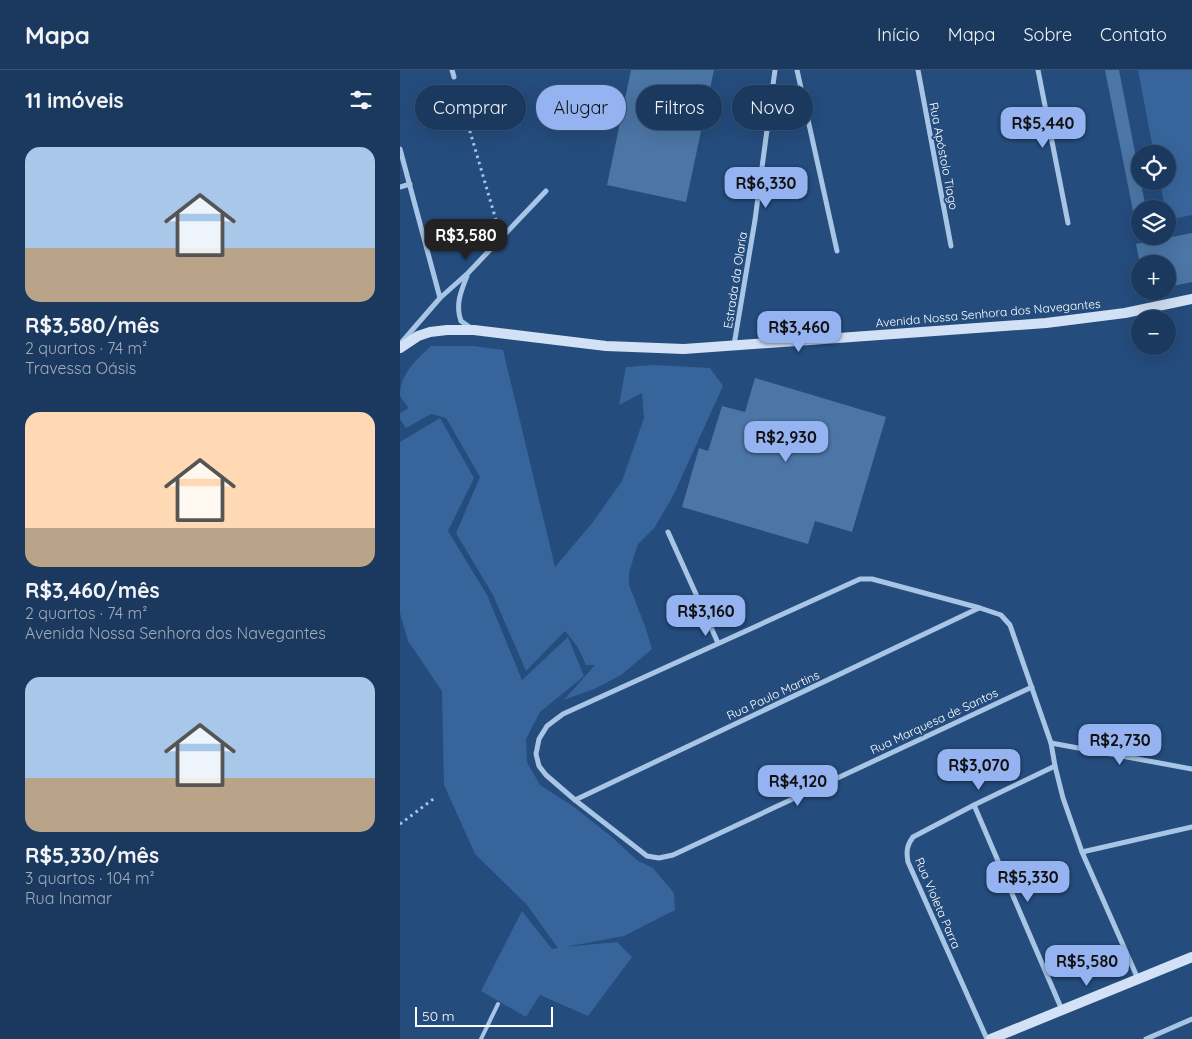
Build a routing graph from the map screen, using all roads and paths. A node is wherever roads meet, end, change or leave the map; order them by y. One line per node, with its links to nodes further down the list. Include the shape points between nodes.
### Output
1 (452, 70): 6 (street)
2 (776, 70): 20 (street, Estrada da Olaria)
3 (797, 70): 14 (street)
4 (918, 70): 13 (street, Rua Apóstolo Tiago)
5 (1038, 70): 11 (street)
6 (454, 77): 12 (path)
7 (400, 149): 8 (street)
8 (410, 184): 9 (street); 16 (street)
9 (400, 186)
10 (546, 191): 12 (street)
11 (1068, 223)
12 (501, 237): 15 (street)
13 (951, 246)
14 (836, 251)
15 (468, 273): 16 (street); 18 (street, via 458,309 461,321)
16 (440, 298): 19 (street)
17 (1192, 299): 20 (main road, Avenida Nossa Senhora dos Navegantes, via 1125,313 1046,323)
18 (474, 330): 20 (main road, Avenida Nossa Senhora dos Navegantes, via 606,346 684,349); 21 (main road, Avenida Nossa Senhora dos Navegantes, via 430,332)
19 (400, 344)
20 (734, 345)
21 (400, 348)
22 (668, 532): 24 (street)
23 (980, 608): 24 (street, Rua Marquesa de Santos, via 872,579 860,579); 25 (street, Rua Marquesa de Santos, via 1001,616 1010,625); 30 (street, Rua Paulo Martins)
24 (718, 642): 30 (street, Rua Marquesa de Santos, via 563,714 547,726 539,739 536,754 540,766)
25 (1032, 687): 26 (street, Rua Marquesa de Santos); 30 (street, Rua Marquesa de Santos, via 659,858 647,856)
26 (1051, 743): 27 (street, Rua Marquesa de Santos); 28 (street)
27 (1055, 766): 31 (street, Rua Violeta Parra); 34 (street, Rua Marquesa de Santos)
28 (1192, 769)
29 (436, 797): 32 (path)
30 (575, 800)
31 (974, 805): 38 (street); 41 (street, Rua Violeta Parra, via 913,837 906,852)
32 (400, 824)
33 (1192, 827): 34 (street)
34 (1082, 852): 36 (street, Rua Marquesa de Santos)
35 (1192, 958): 36 (main road)
36 (1138, 979): 38 (main road)
37 (498, 1004): 40 (lane)
38 (1062, 1010): 42 (main road)
39 (1192, 1018): 43 (street)
40 (481, 1039)
41 (987, 1039)
42 (991, 1039)
43 (1146, 1039)

